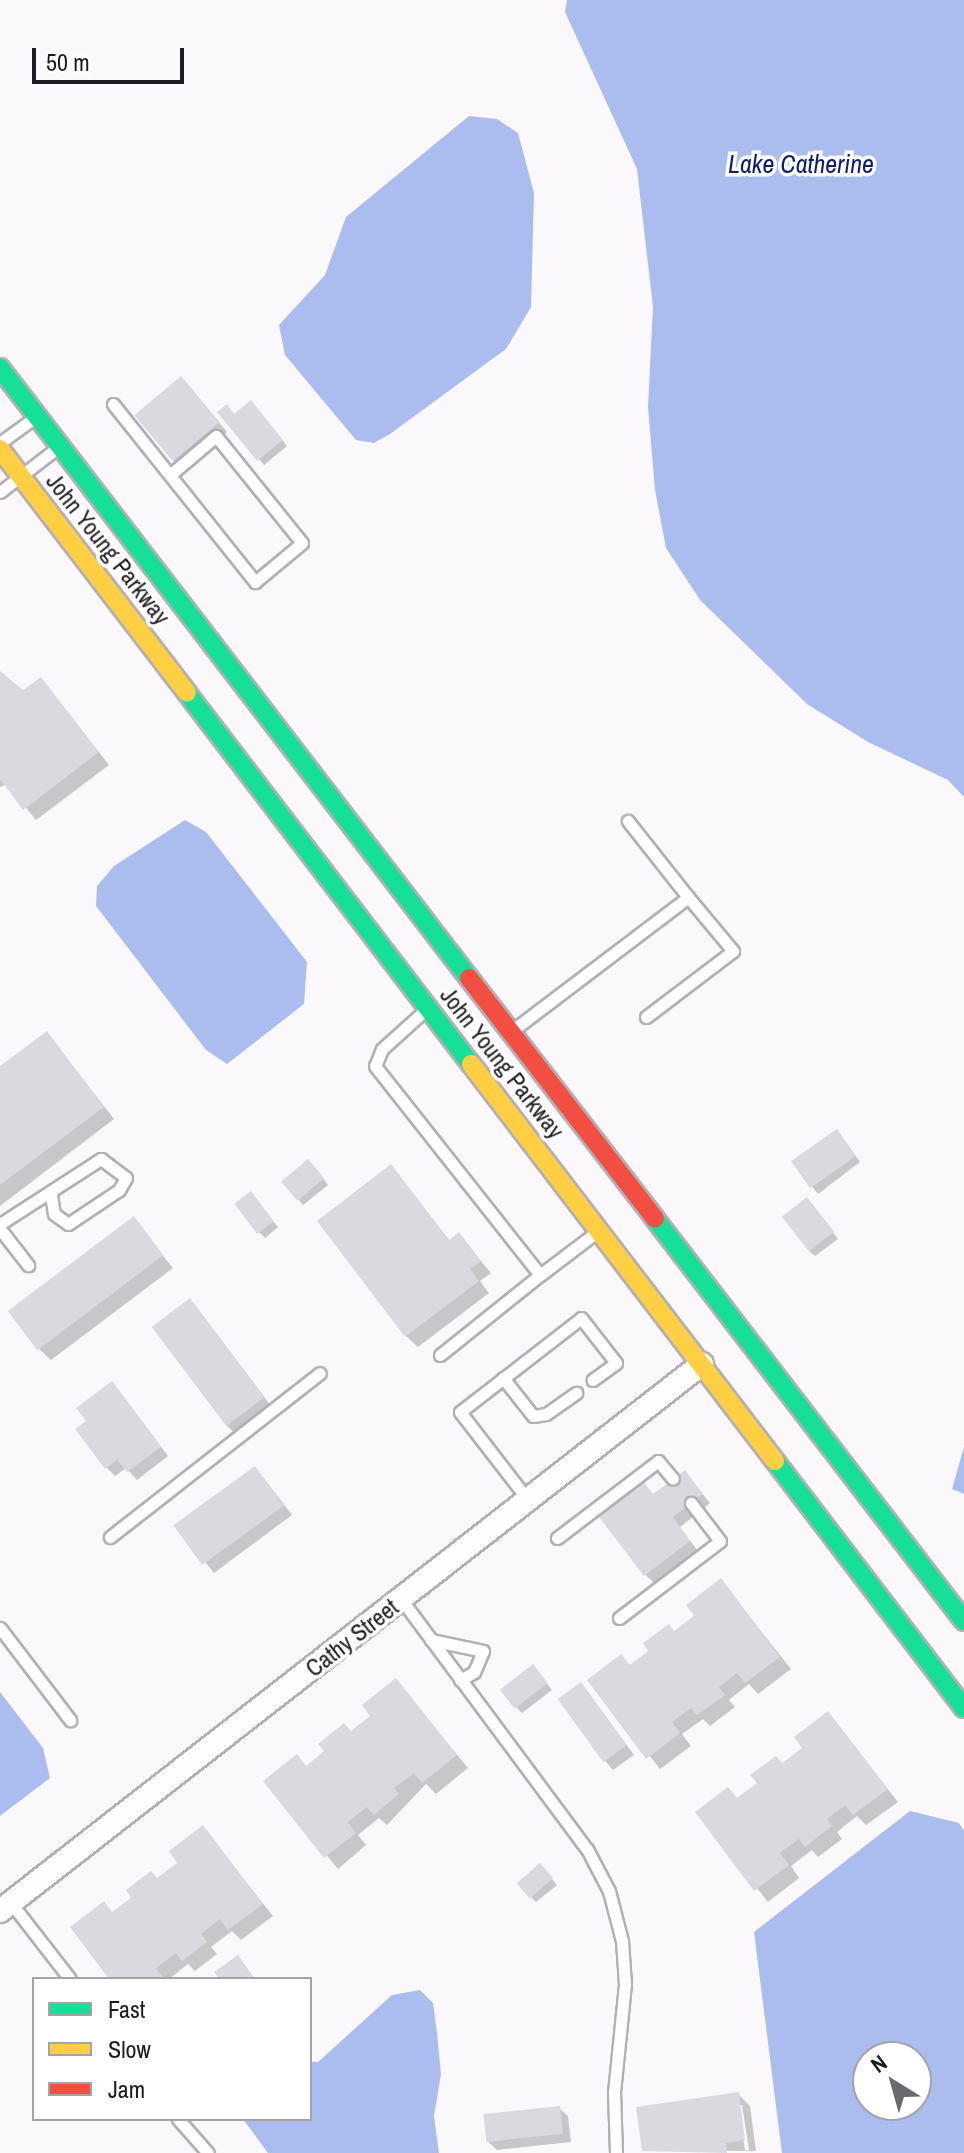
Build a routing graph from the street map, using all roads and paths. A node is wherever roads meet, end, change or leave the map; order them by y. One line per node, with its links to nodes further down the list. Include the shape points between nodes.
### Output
1 (0, 368): 3 (highway, John Young Parkway)
2 (113, 404): 7 (lane)
3 (37, 417): 4 (lane); 5 (highway, John Young Parkway)
4 (0, 443)
5 (60, 446): 8 (lane); 14 (highway, John Young Parkway)
6 (0, 449): 8 (highway, John Young Parkway)
7 (170, 475): 7 (lane, via 255,582 302,543 216,436)
8 (21, 477): 9 (lane); 12 (highway, John Young Parkway)
9 (0, 492)
10 (628, 821): 11 (lane)
11 (688, 897): 13 (lane, via 733,951); 14 (lane)
12 (429, 1008): 17 (highway, John Young Parkway); 19 (lane, via 382,1049 375,1066)
13 (646, 1017)
14 (511, 1032): 28 (highway, John Young Parkway)
15 (51, 1194): 15 (lane, via 101,1159 126,1178 119,1190 68,1224 54,1214); 16 (lane)
16 (0, 1226): 18 (lane)
17 (600, 1229): 19 (lane); 21 (highway, John Young Parkway)
18 (28, 1265)
19 (540, 1275): 20 (lane)
20 (440, 1355)
21 (702, 1364): 23 (highway); 30 (street, Cathy Street); 40 (highway, John Young Parkway)
22 (320, 1373): 32 (lane)
23 (735, 1373)
24 (503, 1378): 25 (lane, via 581,1318 616,1363); 27 (lane, via 533,1416 546,1414); 30 (lane, via 460,1412)
25 (593, 1380)
26 (759, 1387): 28 (highway)
27 (576, 1393)
28 (828, 1444): 36 (highway, John Young Parkway)
29 (673, 1479): 33 (lane, via 658,1461)
30 (528, 1500): 34 (street, Cathy Street)
31 (691, 1503): 35 (lane, via 720,1541)
32 (110, 1537)
33 (557, 1538)
34 (401, 1599): 38 (lane); 42 (street, Cathy Street)
35 (619, 1618)
36 (964, 1621)
37 (0, 1628): 41 (lane)
38 (431, 1640): 39 (lane); 39 (lane, via 483,1651 474,1672)
39 (460, 1680): 46 (lane, via 587,1849 609,1891 622,1941 625,1984 614,2092)
40 (964, 1708)
41 (70, 1720)
42 (6, 1907): 43 (lane)
43 (68, 1977)
44 (180, 2121): 45 (lane)
45 (208, 2153)
46 (616, 2153)

